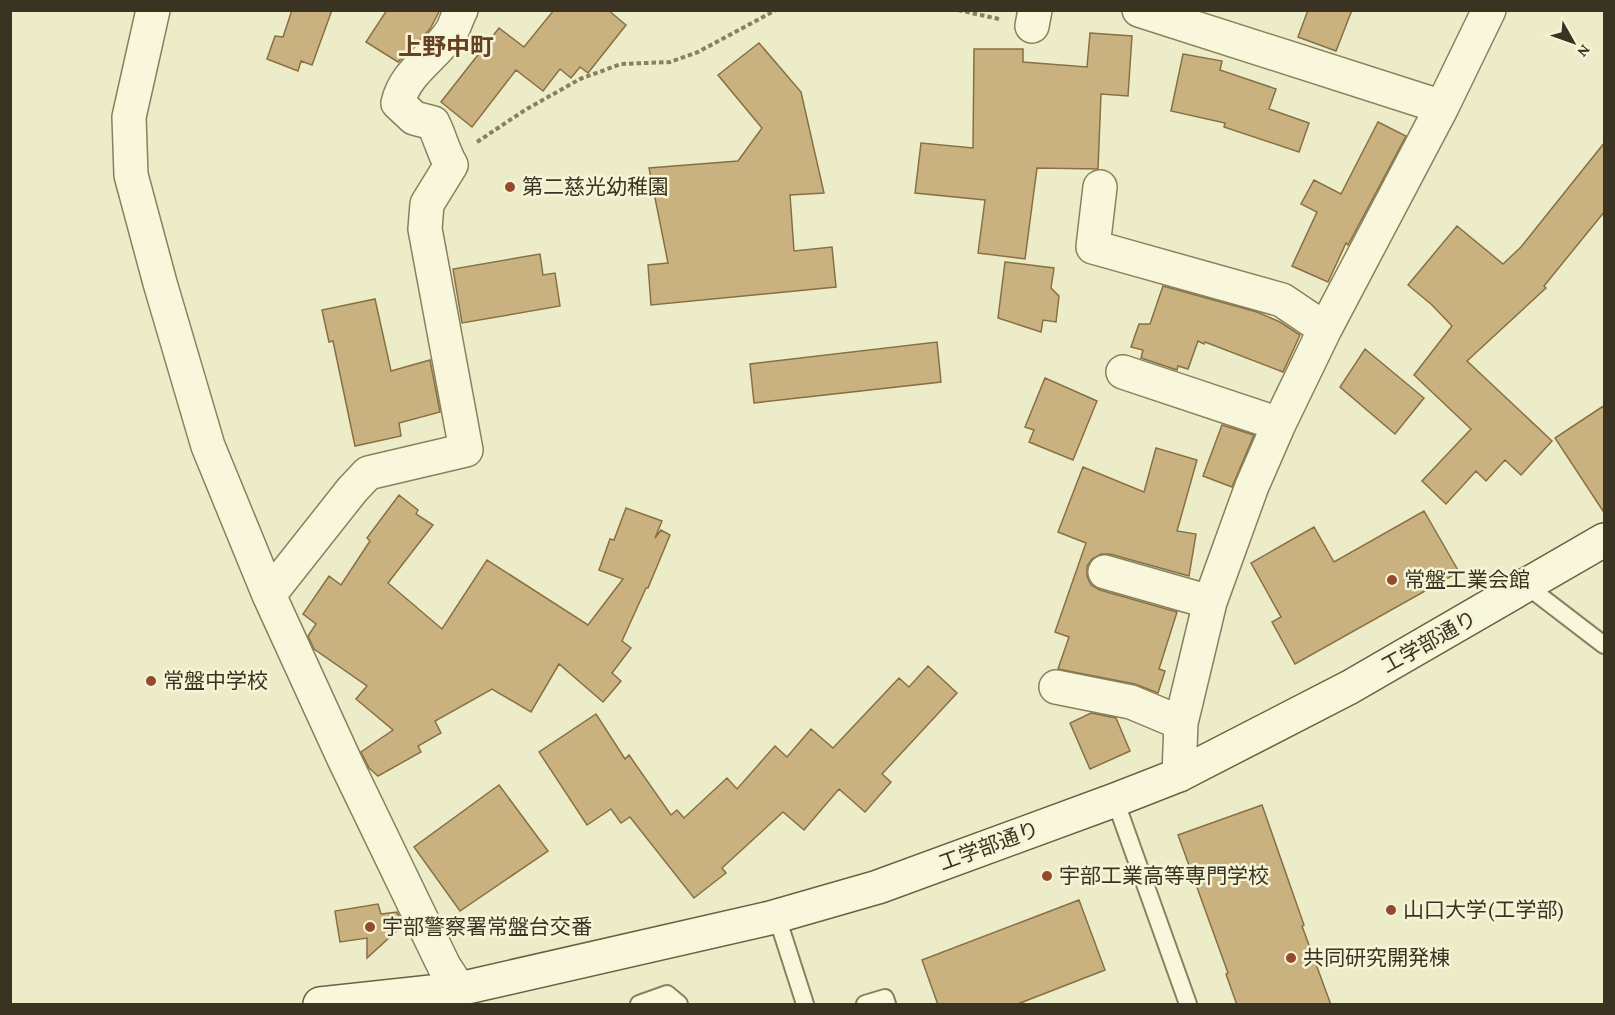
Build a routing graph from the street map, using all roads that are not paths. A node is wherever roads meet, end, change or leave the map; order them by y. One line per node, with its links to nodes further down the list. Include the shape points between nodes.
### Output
1 (153, 10): 13 (street, via 129,117 131,175 208,446)
2 (461, 10): 13 (street, via 450,33 401,90 398,103 414,118 433,123 451,165 427,204 425,229 466,450 368,473)
3 (1139, 10): 5 (street)
4 (1490, 10): 5 (street)
5 (1442, 107): 7 (street)
6 (1100, 187): 7 (street, via 1093,247 1282,300)
7 (1325, 329): 9 (street)
8 (1123, 372): 9 (street)
9 (1279, 424): 14 (street)
10 (1605, 540): 12 (street, 工学部通り)
11 (1105, 572): 14 (street)
12 (1527, 586): 15 (lane); 18 (street, 工学部通り, via 1350,687)
13 (269, 595): 21 (street, via 439,955)
14 (1210, 602): 17 (street)
15 (1605, 645)
16 (1056, 687): 17 (street, via 1131,702)
17 (1181, 723): 18 (street)
18 (1179, 775): 19 (street, 工学部通り)
19 (1115, 800): 20 (street, 工学部通り, via 878,887); 22 (lane)
20 (777, 917): 21 (street, 工学部通り); 26 (lane)
21 (459, 989): 23 (street, 工学部通り)
22 (1186, 1004)
23 (320, 1005)
24 (639, 1005): 25 (lane, via 667,994)
25 (679, 1005)
26 (805, 1005)
27 (865, 1005): 28 (lane, via 885,998)
28 (887, 1005)

